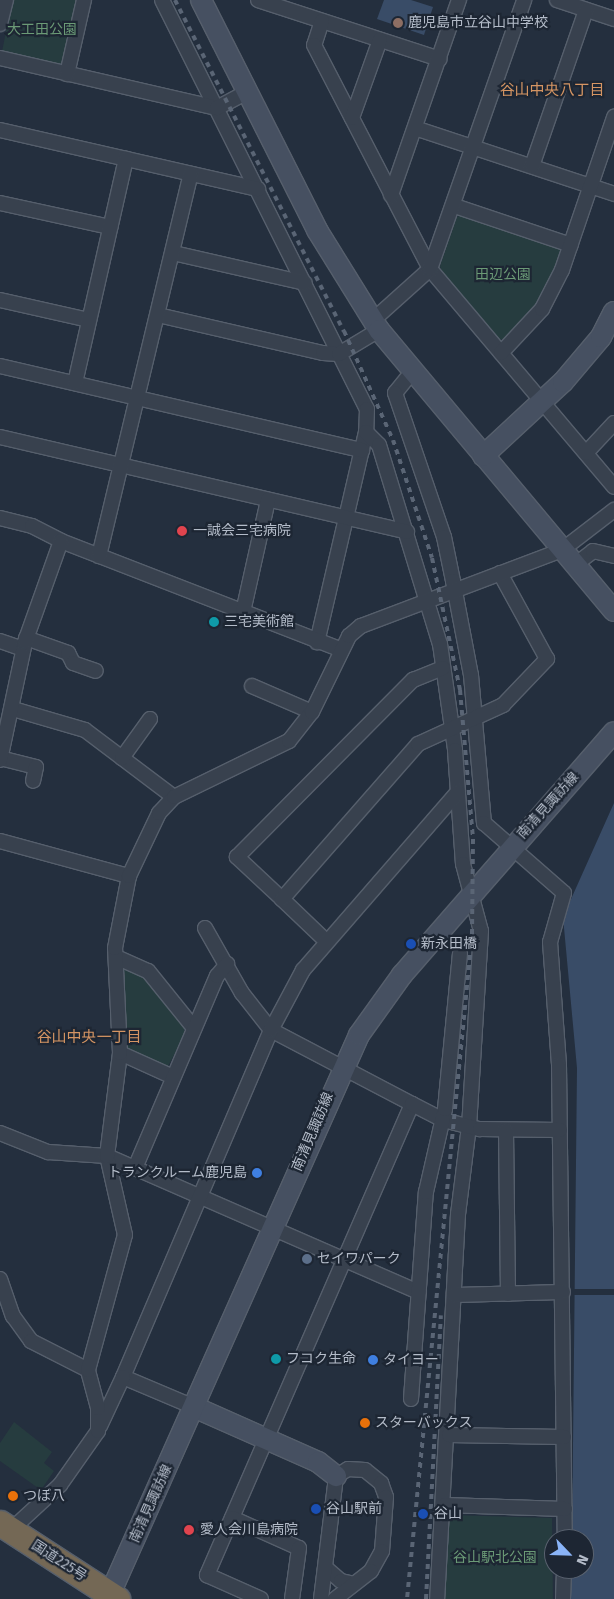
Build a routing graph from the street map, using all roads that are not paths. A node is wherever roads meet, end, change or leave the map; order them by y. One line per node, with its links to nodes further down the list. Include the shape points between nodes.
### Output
1 (6, 0): 12 (street)
2 (84, 0): 16 (street)
3 (162, 0): 18 (street)
4 (201, 0): 17 (street)
5 (258, 0): 11 (street)
6 (459, 0): 15 (street)
7 (524, 0): 23 (street)
8 (557, 0): 9 (street)
9 (586, 10): 10 (street); 25 (street)
10 (614, 19)
11 (322, 21): 13 (street); 20 (street, via 314,45)
12 (0, 24)
13 (380, 40): 15 (street); 20 (street)
14 (0, 58): 16 (street)
15 (440, 58): 21 (street)
16 (67, 74): 18 (street)
17 (247, 92): 18 (street); 42 (street, via 317,230)
18 (217, 108): 28 (street)
19 (614, 117): 27 (street)
20 (352, 118): 30 (street)
21 (415, 128): 23 (street); 30 (street)
22 (0, 130): 24 (street)
23 (474, 148): 25 (street); 32 (street)
24 (126, 159): 26 (street); 33 (street)
25 (532, 166): 27 (street)
26 (191, 174): 28 (street); 35 (street)
27 (590, 187): 29 (street); 34 (street)
28 (258, 190): 37 (street)
29 (614, 194)
30 (391, 195): 36 (street)
31 (0, 203): 33 (street)
32 (455, 206): 34 (street); 36 (street)
33 (110, 227): 41 (street)
34 (571, 245): 43 (street, via 542,309)
35 (173, 253): 37 (street); 40 (street)
36 (430, 269): 42 (street); 43 (street)
37 (305, 283): 44 (street)
38 (0, 300): 41 (street)
39 (614, 312): 49 (street, via 596,344)
40 (158, 314): 44 (street); 48 (street)
41 (89, 320): 47 (street)
42 (375, 326): 44 (street); 46 (street)
43 (501, 353): 49 (street)
44 (339, 354): 51 (street, via 367,410)
45 (0, 366): 47 (street)
46 (412, 372): 55 (street); 68 (street, via 395,393 444,537)
47 (75, 383): 48 (street)
48 (139, 398): 53 (street); 56 (street)
49 (543, 403): 54 (street); 55 (street)
50 (614, 423): 54 (street)
51 (366, 432): 53 (street); 62 (street, via 379,445)
52 (0, 437): 56 (street)
53 (362, 450): 61 (street)
54 (586, 453): 57 (street)
55 (483, 456): 66 (street)
56 (123, 466): 58 (street); 64 (street)
57 (614, 486)
58 (268, 500): 61 (street); 71 (street)
59 (614, 510): 66 (street)
60 (0, 518): 63 (street, via 32,526)
61 (346, 518): 62 (street); 73 (street)
62 (407, 532): 69 (street)
63 (60, 541): 64 (street); 74 (street)
64 (99, 556): 71 (street)
65 (614, 556): 66 (street, via 593,551)
66 (569, 557): 67 (street); 70 (street)
67 (500, 573): 68 (street); 82 (street, via 546,659 503,705)
68 (454, 590): 69 (street); 82 (street)
69 (428, 599): 75 (street, via 361,626 348,636); 76 (street)
70 (614, 611)
71 (243, 612): 73 (street)
72 (0, 641): 74 (street)
73 (317, 642): 75 (street)
74 (25, 644): 77 (street, via 68,653 73,663); 79 (street)
75 (342, 650): 80 (street)
76 (443, 668): 83 (street); 94 (street, via 413,680 237,857)
77 (96, 671)
78 (252, 686): 80 (street)
79 (13, 709): 85 (street, via 78,727); 86 (street)
80 (312, 712): 89 (street, via 289,741)
81 (150, 719): 85 (street)
82 (476, 719): 83 (street); 91 (street, via 484,823)
83 (452, 731): 88 (street); 94 (street, via 418,744)
84 (614, 732): 91 (street, 南清見諏訪線)
85 (122, 758): 89 (street)
86 (0, 759): 87 (street)
87 (36, 768)
88 (458, 792): 93 (street, via 463,864); 96 (street)
89 (174, 796): 92 (street, via 159,813)
90 (0, 840): 92 (street)
91 (511, 846): 93 (street, 南清見諏訪線); 109 (street, via 564,892 550,942 557,997)
92 (129, 876): 98 (street)
93 (471, 894): 103 (street, 南清見諏訪線, via 375,1012); 107 (street, via 482,931)
94 (282, 899): 96 (street)
95 (205, 928): 99 (street)
96 (326, 941): 101 (street, via 303,970)
97 (460, 954): 106 (street)
98 (116, 956): 100 (street, via 148,971); 102 (street)
99 (227, 964): 100 (street, via 216,976); 101 (street)
100 (194, 1028): 104 (street)
101 (271, 1030): 103 (street); 113 (street)
102 (120, 1053): 104 (street); 111 (street)
103 (341, 1068): 105 (street); 114 (street, 南清見諏訪線)
104 (174, 1077): 112 (street)
105 (412, 1104): 106 (street); 115 (street)
106 (443, 1120): 107 (street); 117 (street, via 426,1192)
107 (469, 1126): 108 (street); 120 (street)
108 (506, 1130): 109 (street); 119 (street)
109 (560, 1130): 118 (street)
110 (0, 1133): 111 (street, via 48,1152)
111 (107, 1156): 112 (street); 121 (street, via 125,1235)
112 (134, 1168): 113 (street)
113 (200, 1196): 114 (street); 122 (street)
114 (271, 1228): 115 (street); 124 (street, 南清見諏訪線)
115 (344, 1260): 117 (street); 128 (street)
116 (0, 1279): 121 (street, via 14,1316 31,1341)
117 (418, 1292): 123 (street)
118 (563, 1292): 119 (street); 127 (street)
119 (508, 1294): 120 (street)
120 (454, 1295): 126 (street)
121 (88, 1370): 125 (street, via 98,1408)
122 (123, 1377): 124 (street); 125 (street)
123 (411, 1399)
124 (194, 1408): 128 (street); 138 (street, 南清見諏訪線)
125 (98, 1431): 133 (street, via 60,1486)
126 (449, 1435): 127 (street); 130 (street)
127 (564, 1437): 131 (street)
128 (266, 1439): 129 (street, via 318,1462); 132 (street)
129 (336, 1476): 135 (street); 137 (street, via 348,1469 365,1470 381,1483 386,1497 379,1563)
130 (445, 1505): 131 (street); 143 (street)
131 (565, 1509): 134 (street)
132 (232, 1518): 139 (street, via 207,1575); 140 (street, via 299,1548)
133 (5, 1527): 138 (highway, 国道225号)
134 (564, 1529)
135 (327, 1569): 137 (street, via 341,1581); 141 (street)
136 (564, 1579): 144 (street)
137 (354, 1584): 142 (street)
138 (111, 1597)
139 (261, 1599)
140 (292, 1599)
141 (321, 1599)
142 (335, 1599)
143 (437, 1599)
144 (563, 1599)

